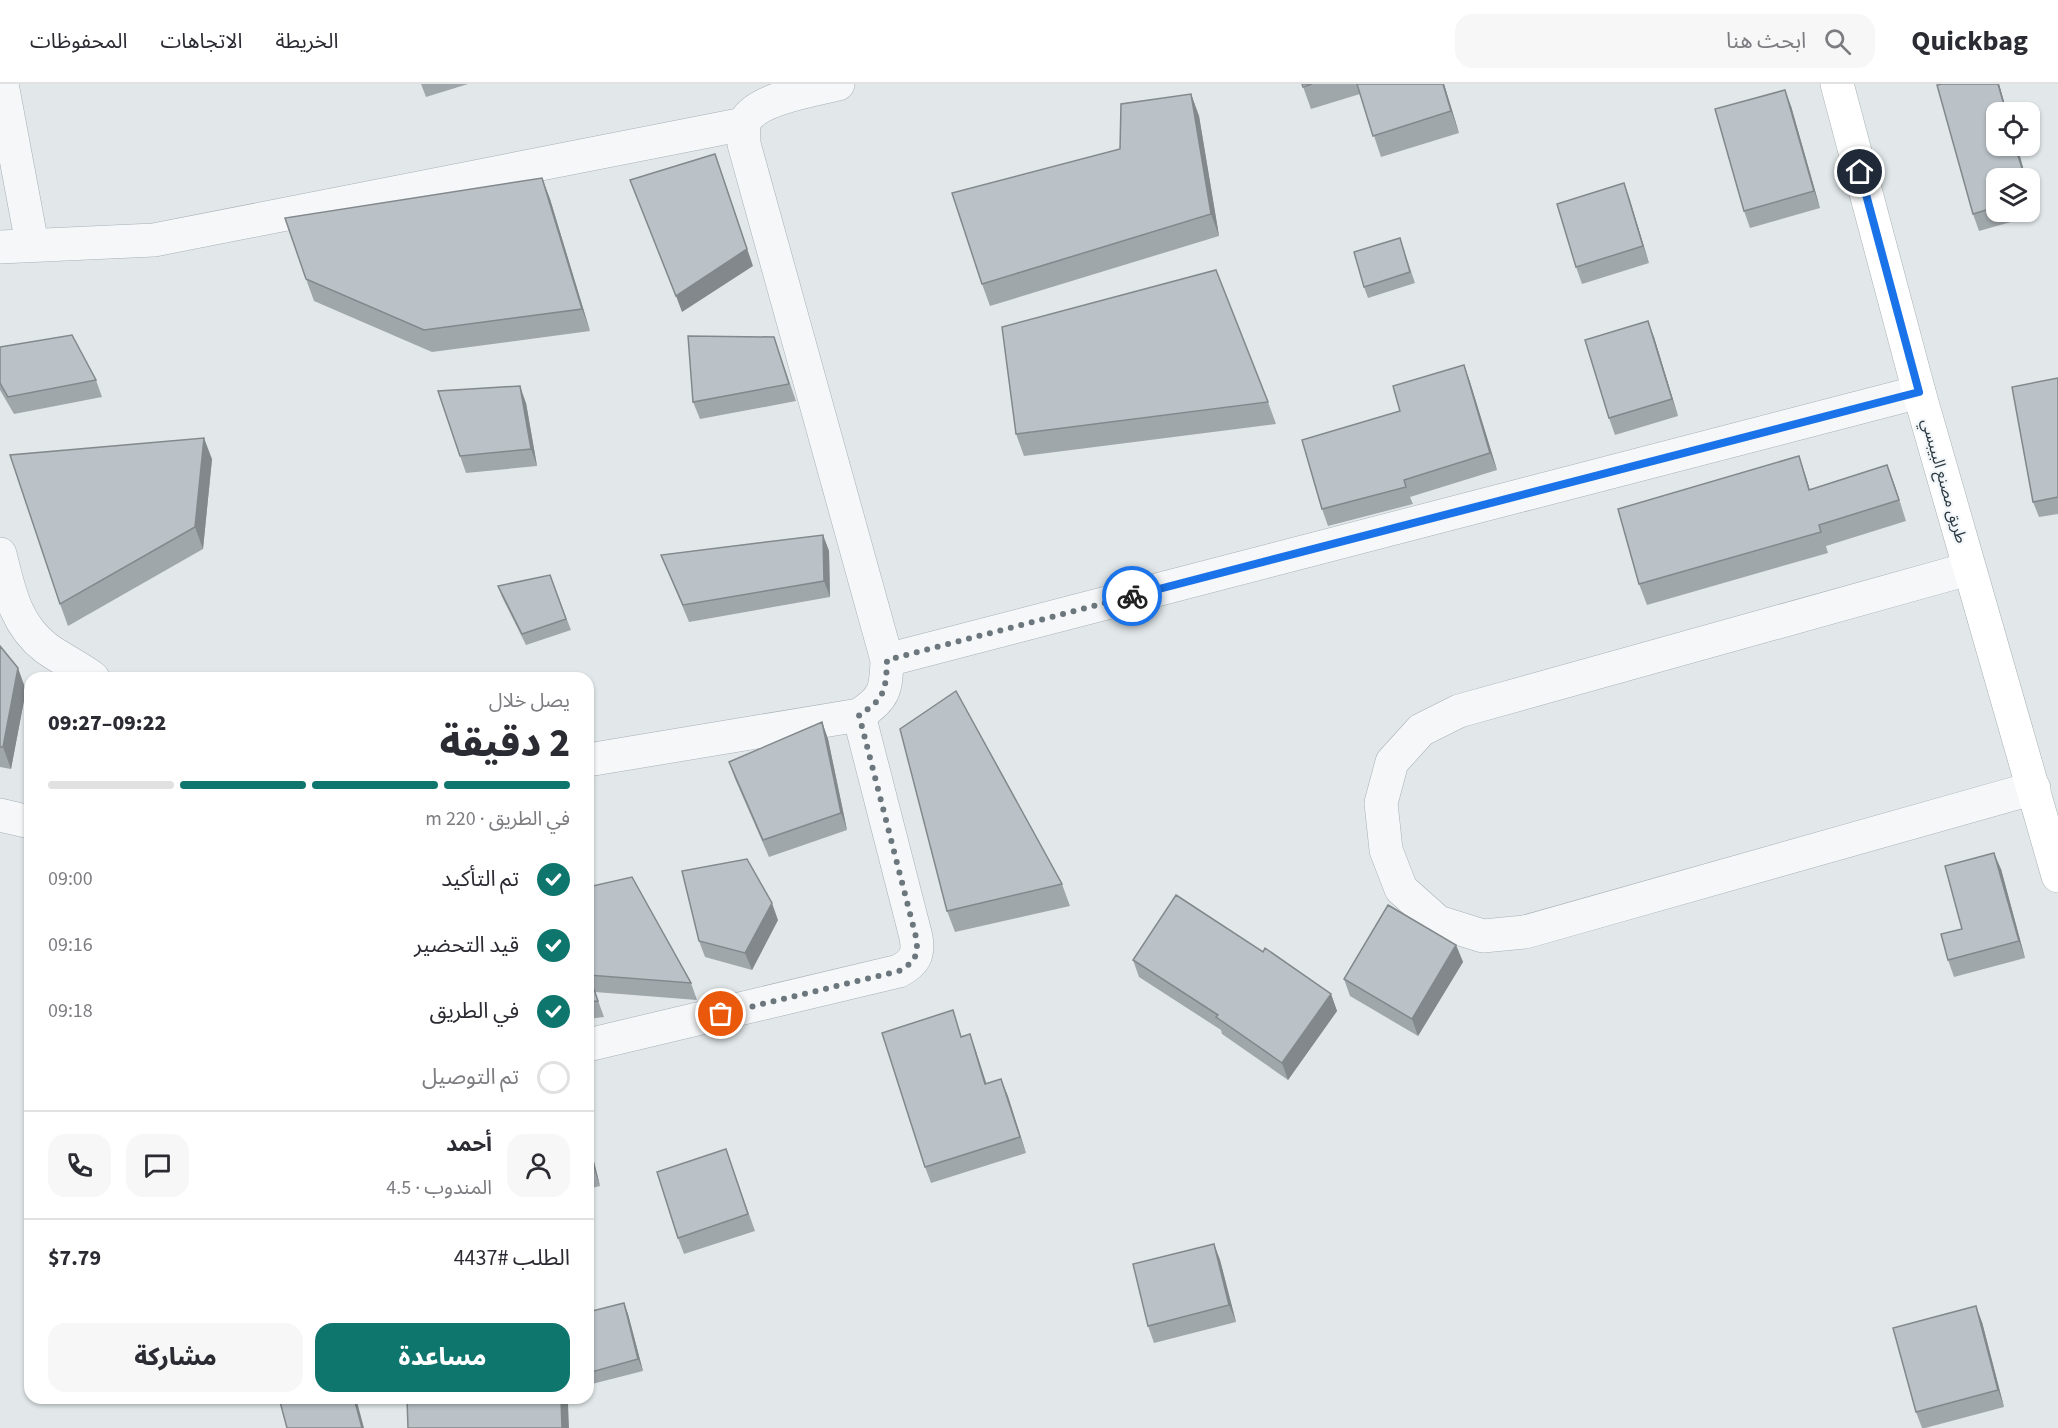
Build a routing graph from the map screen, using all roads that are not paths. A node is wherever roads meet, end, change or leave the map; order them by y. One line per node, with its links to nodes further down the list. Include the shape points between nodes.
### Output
1 (2, 84): 5 (street)
2 (838, 84): 4 (street, via 773,101 753,110)
3 (1838, 84): 7 (main road, طريق مصنع البيبسي)
4 (744, 124): 5 (street, via 154,240); 11 (street, via 744,144)
5 (32, 244): 6 (street)
6 (0, 247)
7 (1919, 392): 9 (main road, طريق مصنع البيبسي); 11 (street)
8 (0, 554): 10 (street, via 12,605)
9 (1968, 569): 15 (main road, طريق مصنع البيبسي); 15 (street, via 1459,711 1421,730 1392,762 1381,803 1386,850 1401,889 1438,922 1483,936 1525,932)
10 (11, 619): 12 (street)
11 (887, 660): 13 (street, via 886,686 878,703)
12 (84, 672)
13 (859, 715): 14 (street); 19 (street, via 916,937 918,951 913,964 899,971)
14 (594, 759)
15 (2034, 788): 18 (main road, طريق مصنع البيبسي)
16 (0, 815): 17 (street)
17 (24, 821)
18 (2058, 876)
19 (594, 1045)

